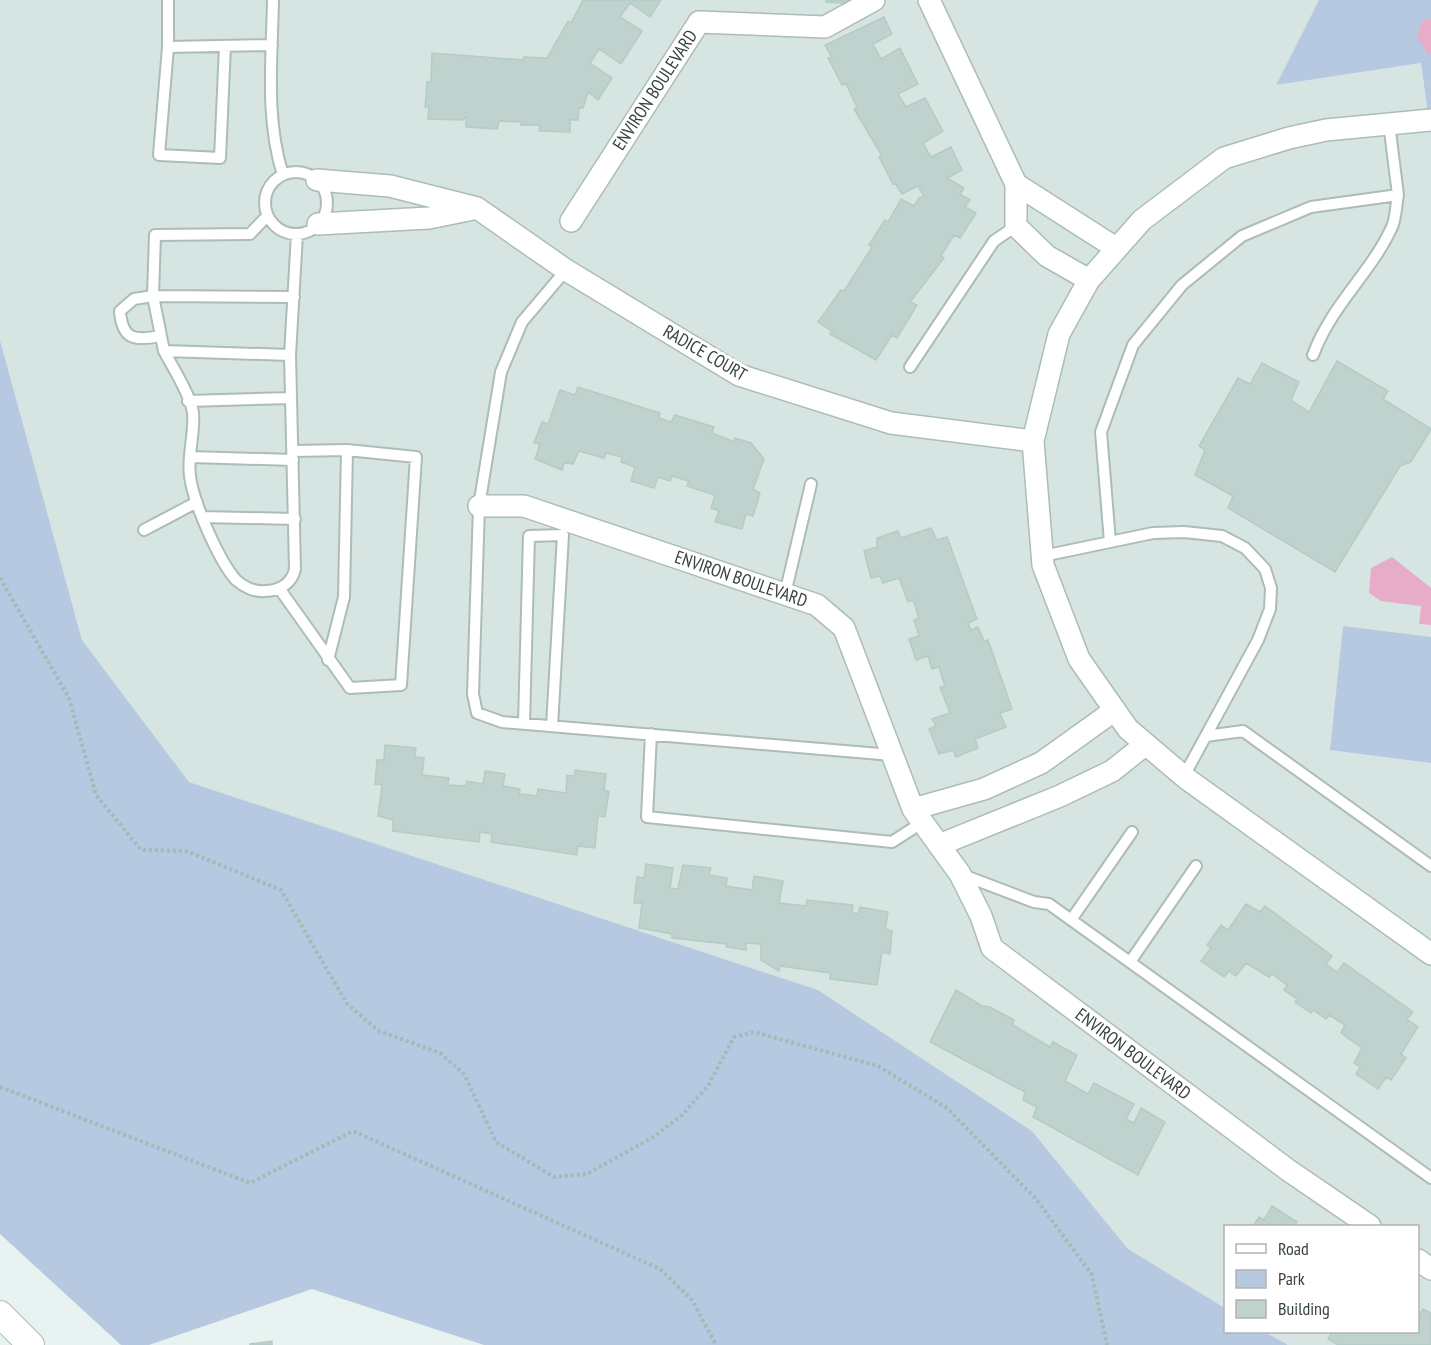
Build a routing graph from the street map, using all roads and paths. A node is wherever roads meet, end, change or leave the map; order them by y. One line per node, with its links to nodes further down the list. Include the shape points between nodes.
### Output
1 (168, 0): 7 (lane)
2 (273, 0): 5 (lane)
3 (874, 0): 16 (street, ENVIRON BOULEVARD, via 825,27 699,22)
4 (929, 0): 12 (street)
5 (272, 45): 6 (lane); 10 (lane, via 275,151)
6 (225, 46): 7 (lane); 7 (lane, via 220,158 159,155)
7 (168, 47)
8 (1431, 120): 9 (street)
9 (1389, 123): 13 (lane); 20 (street, via 1307,134 1224,158 1142,220)
10 (283, 175): 11 (lane, via 295,172); 15 (lane, via 266,192)
11 (317, 180): 14 (street, RADICE COURT, via 390,186); 17 (lane, via 327,202)
12 (1016, 184): 18 (street); 20 (street)
13 (1398, 195): 28 (lane, via 1392,226 1336,308); 42 (lane, via 1311,207 1242,236 1182,285 1133,345 1101,432)
14 (477, 208): 17 (street, via 429,218); 21 (street, RADICE COURT)
15 (267, 216): 19 (lane, via 274,226); 23 (lane, via 250,234 155,235)
16 (571, 221)
17 (318, 224): 19 (lane)
18 (1016, 226): 22 (street, via 1047,256); 29 (lane, via 994,241)
19 (297, 234): 24 (lane)
20 (1116, 248): 22 (street)
21 (566, 270): 32 (street, RADICE COURT, via 739,375 891,423); 38 (lane, via 522,322 501,372)
22 (1089, 280): 32 (street, via 1059,334)
23 (153, 296): 24 (lane); 25 (lane); 25 (lane, via 134,299 120,311 121,326 140,340)
24 (294, 297): 27 (lane)
25 (160, 336): 26 (lane)
26 (164, 351): 27 (lane); 31 (lane)
27 (290, 355): 30 (lane)
28 (1313, 355)
29 (910, 367)
30 (291, 398): 31 (lane); 34 (lane)
31 (188, 401): 35 (lane, via 193,411)
32 (1033, 441): 43 (street)
33 (347, 450): 34 (lane); 47 (lane, via 344,597); 47 (lane, via 416,457 401,686 350,688)
34 (293, 456): 35 (lane); 40 (lane)
35 (190, 457): 37 (lane)
36 (811, 484): 46 (lane)
37 (197, 502): 39 (lane); 41 (lane)
38 (479, 507): 46 (street, ENVIRON BOULEVARD, via 524,506); 49 (lane, via 473,694 477,713 502,722)
39 (202, 517): 40 (lane); 45 (lane, via 236,580 259,591)
40 (295, 519): 45 (lane, via 294,576)
41 (144, 530)
42 (1110, 542): 43 (lane); 52 (lane, via 1153,532 1222,536 1245,548 1265,569 1271,588 1269,609 1258,640)
43 (1043, 556): 48 (street, via 1043,565 1080,659)
44 (0, 578): 71 (path, via 69,698 96,795 141,850 186,851 281,890 347,1004 379,1031 440,1053 464,1074 496,1142 554,1177 587,1174 655,1136 682,1115 708,1086 734,1037 754,1032 878,1065 947,1108 1036,1199 1092,1275)
45 (279, 588): 47 (lane)
46 (785, 594): 54 (street, ENVIRON BOULEVARD, via 816,605 844,628)
47 (328, 660)
48 (1115, 710): 53 (street, via 1128,729); 56 (street, via 1041,764)
49 (524, 723): 50 (lane); 50 (lane, via 529,536 563,535)
50 (552, 726): 51 (lane)
51 (651, 734): 54 (lane); 56 (lane, via 647,817 892,842)
52 (1206, 736): 55 (lane); 60 (lane, via 1243,731)
53 (1146, 744): 55 (street); 58 (street, via 1112,771)
54 (892, 755): 56 (street, ENVIRON BOULEVARD)
55 (1184, 776): 63 (street)
56 (918, 816): 58 (street, ENVIRON BOULEVARD)
57 (1132, 832): 62 (lane)
58 (939, 845): 61 (street, ENVIRON BOULEVARD)
59 (1196, 866): 64 (lane)
60 (1431, 866)
61 (960, 874): 62 (lane, via 1049,904); 67 (street, ENVIRON BOULEVARD, via 992,948)
62 (1071, 920): 64 (lane)
63 (1431, 954)
64 (1130, 962): 66 (lane)
65 (0, 1087): 70 (path, via 250,1183 353,1131 660,1269 692,1300)
66 (1431, 1178)
67 (1367, 1225)
68 (0, 1314): 69 (street)
69 (31, 1345)
70 (716, 1345)
71 (1107, 1345)

